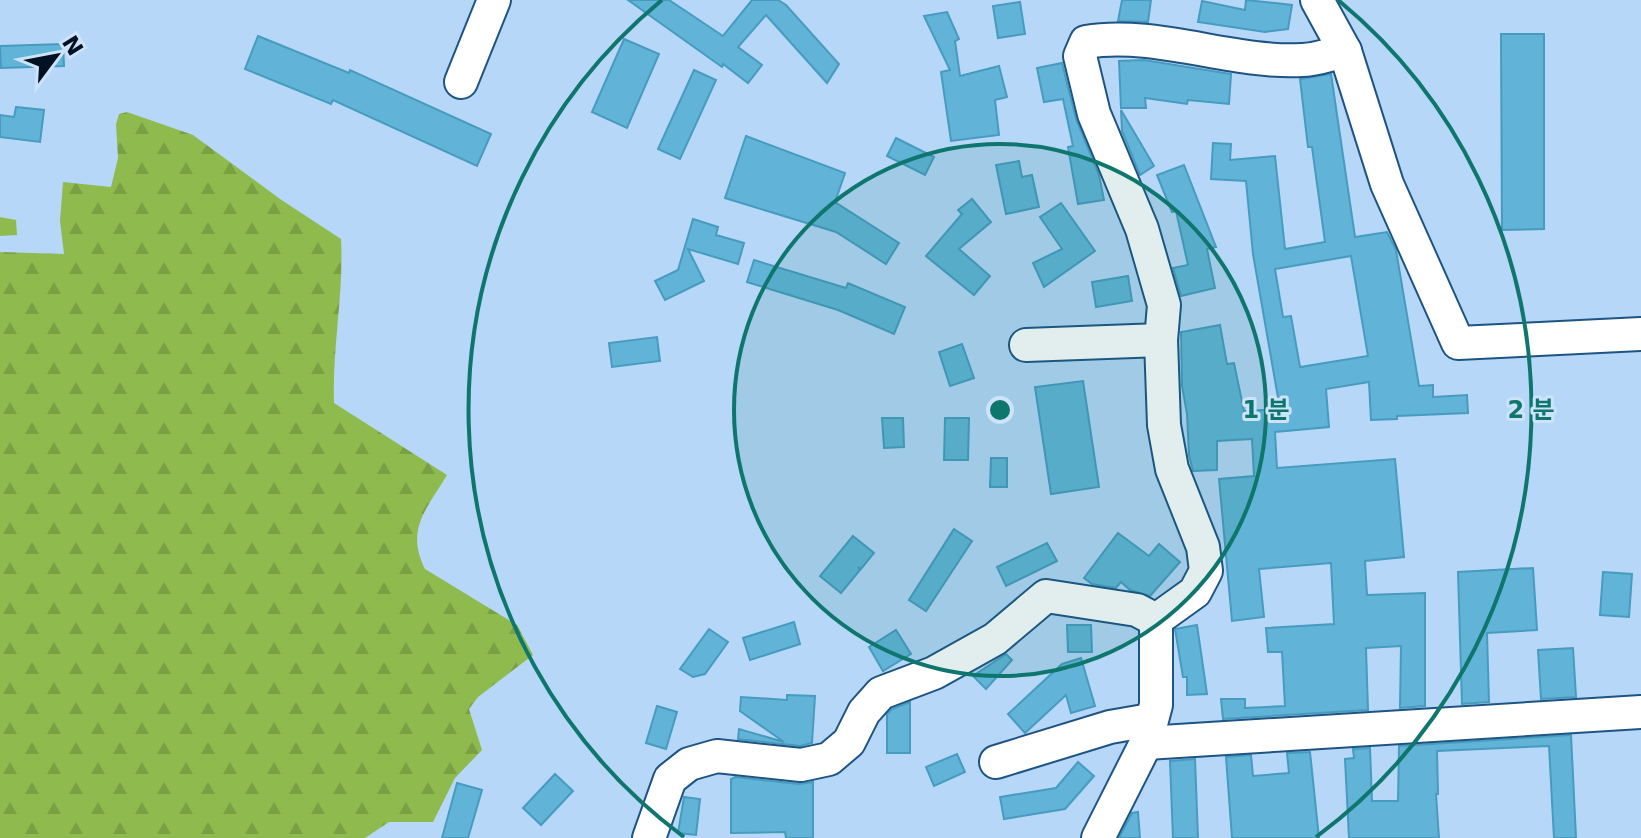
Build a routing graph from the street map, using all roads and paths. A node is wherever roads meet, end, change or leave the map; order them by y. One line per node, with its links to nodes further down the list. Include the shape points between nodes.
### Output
1 (494, 0): 4 (street)
2 (1317, 0): 3 (street)
3 (1345, 51): 5 (street, via 1387,184 1458,343); 6 (street, via 1304,60 1265,59 1169,45 1086,42 1080,56 1094,114 1156,271 1164,305)
4 (461, 82)
5 (1641, 334)
6 (1161, 340): 7 (street); 8 (street, via 1164,425 1172,469 1203,547 1206,571 1195,592)
7 (1026, 345)
8 (1156, 620): 10 (street, via 1156,705); 12 (street, via 1137,610 1046,596 995,639 934,673 881,693 849,742 829,759 801,765 717,756 689,764 670,779)
9 (1641, 712): 10 (street)
10 (1148, 732): 11 (street, via 1110,727); 13 (street)
11 (996, 762)
12 (649, 838)
13 (1098, 838)

